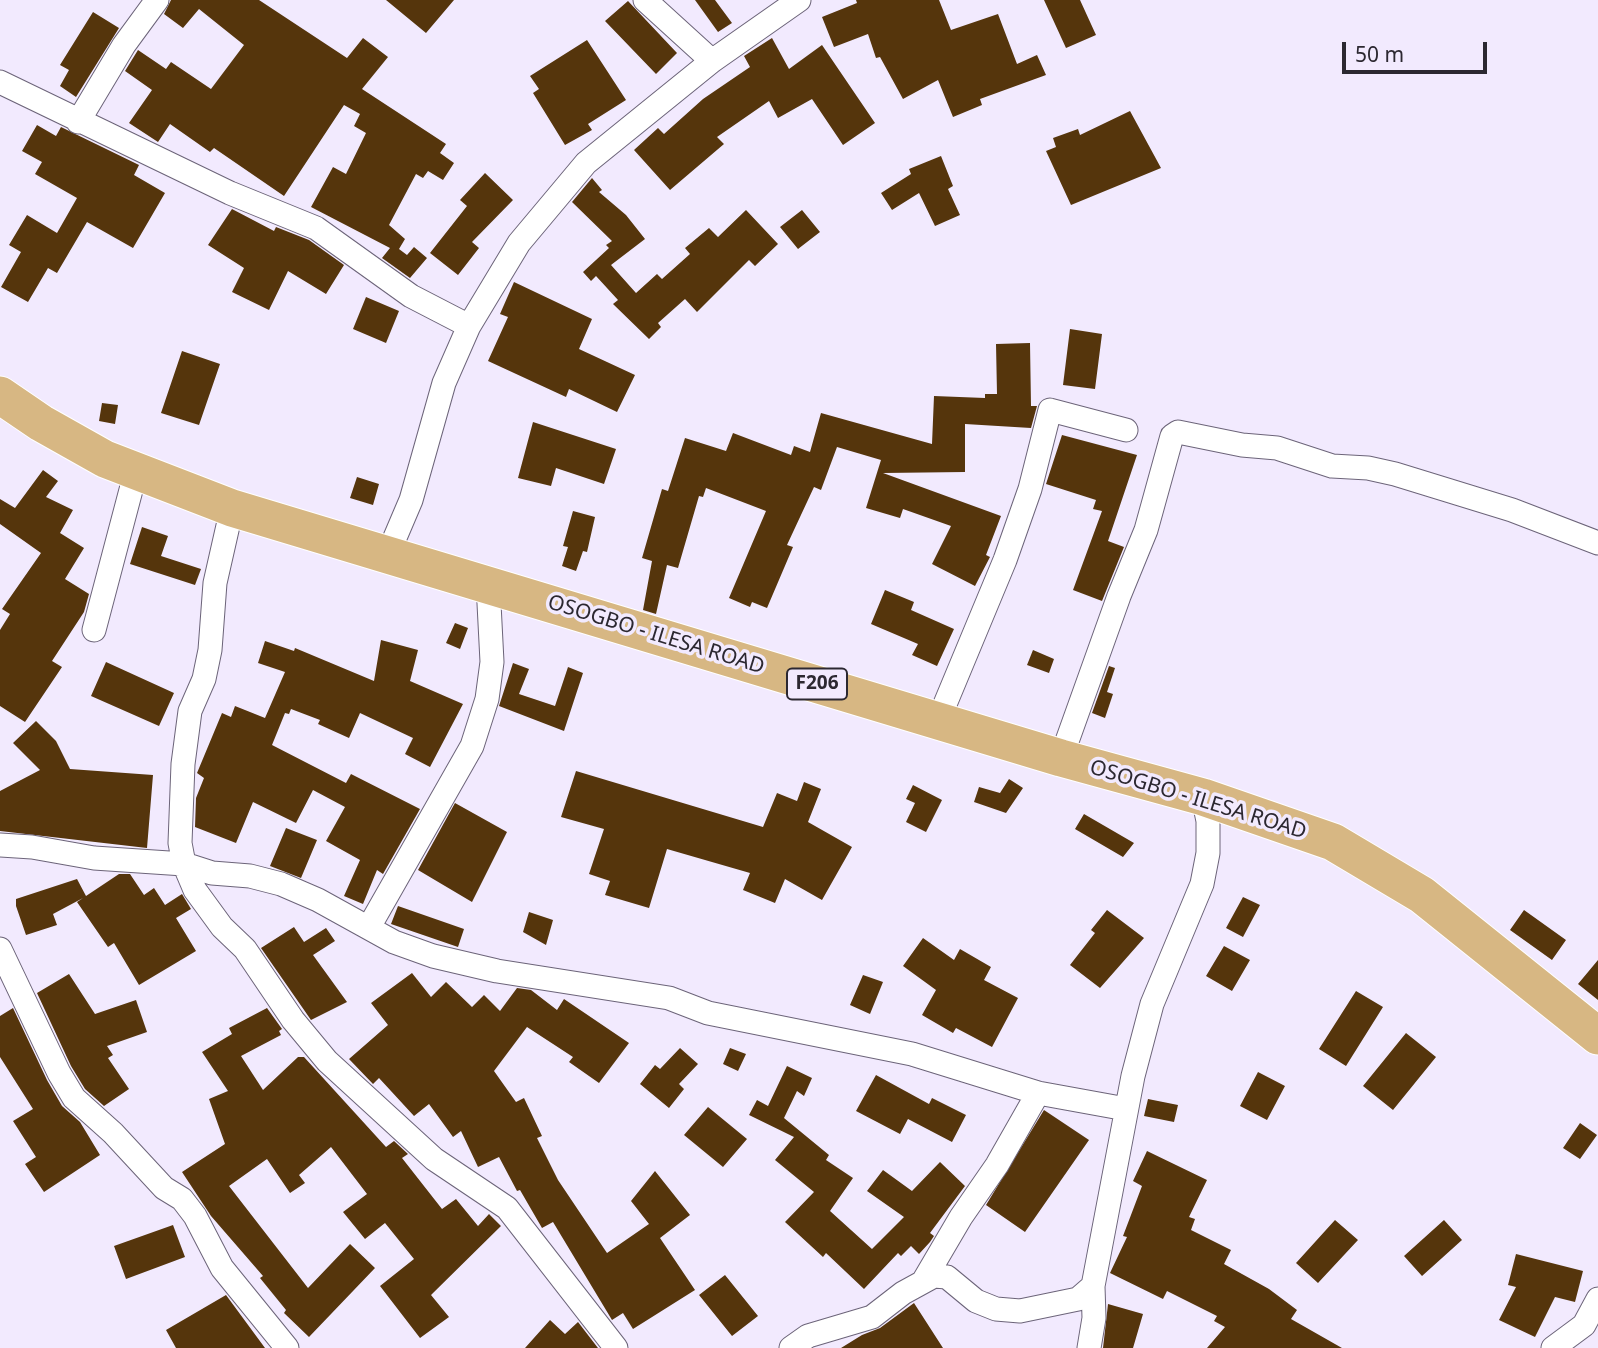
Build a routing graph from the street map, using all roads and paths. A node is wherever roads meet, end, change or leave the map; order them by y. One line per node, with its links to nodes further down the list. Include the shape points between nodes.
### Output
1 (157, 0): 6 (street)
2 (645, 0): 4 (street)
3 (799, 0): 4 (street)
4 (712, 61): 7 (street, via 586,163 519,243)
5 (0, 82): 6 (street)
6 (78, 122): 7 (street, via 316,228 411,296)
7 (470, 326): 13 (street, via 444,383 411,500)
8 (0, 395): 10 (main road, OSOGBO - ILESA ROAD / F206, via 105,459)
9 (1126, 430): 16 (street, via 1050,410 1030,489 1005,560)
10 (136, 471): 11 (main road, OSOGBO - ILESA ROAD / F206); 15 (street)
11 (232, 508): 13 (main road, OSOGBO - ILESA ROAD / F206); 20 (street, via 215,583 210,650 188,729 180,843)
12 (1598, 543): 17 (street, via 1512,510 1395,474 1332,466 1277,448 1178,432 1172,436 1146,530)
13 (388, 554): 14 (main road, OSOGBO - ILESA ROAD / F206)
14 (488, 584): 16 (main road, OSOGBO - ILESA ROAD / F206); 23 (street, via 492,662 472,746)
15 (94, 630)
16 (938, 721): 17 (main road, OSOGBO - ILESA ROAD / F206)
17 (1061, 758): 18 (main road, OSOGBO - ILESA ROAD / F206)
18 (1203, 797): 25 (main road, OSOGBO - ILESA ROAD / F206, via 1333,842 1380,868 1422,895); 27 (street, via 1208,853 1202,884 1153,1004)
19 (0, 845): 20 (street)
20 (184, 864): 21 (street); 22 (street)
21 (212, 873): 22 (street); 23 (street, via 281,884)
22 (195, 890): 32 (street, via 245,949 327,1061 434,1158 507,1208)
23 (369, 927): 26 (street, via 394,942 446,959 669,998 708,1013 912,1054)
24 (0, 949): 31 (street, via 74,1098 164,1188 182,1199 222,1268)
25 (1598, 1036)
26 (1038, 1093): 27 (street); 28 (street)
27 (1126, 1109): 29 (street)
28 (924, 1280): 29 (street, via 941,1275 976,1301 1020,1311 1078,1299); 33 (street, via 872,1317 808,1336)
29 (1093, 1286): 34 (street)
30 (1598, 1299): 35 (street, via 1584,1325)
31 (287, 1348)
32 (616, 1348)
33 (791, 1348)
34 (1089, 1348)
35 (1553, 1348)

